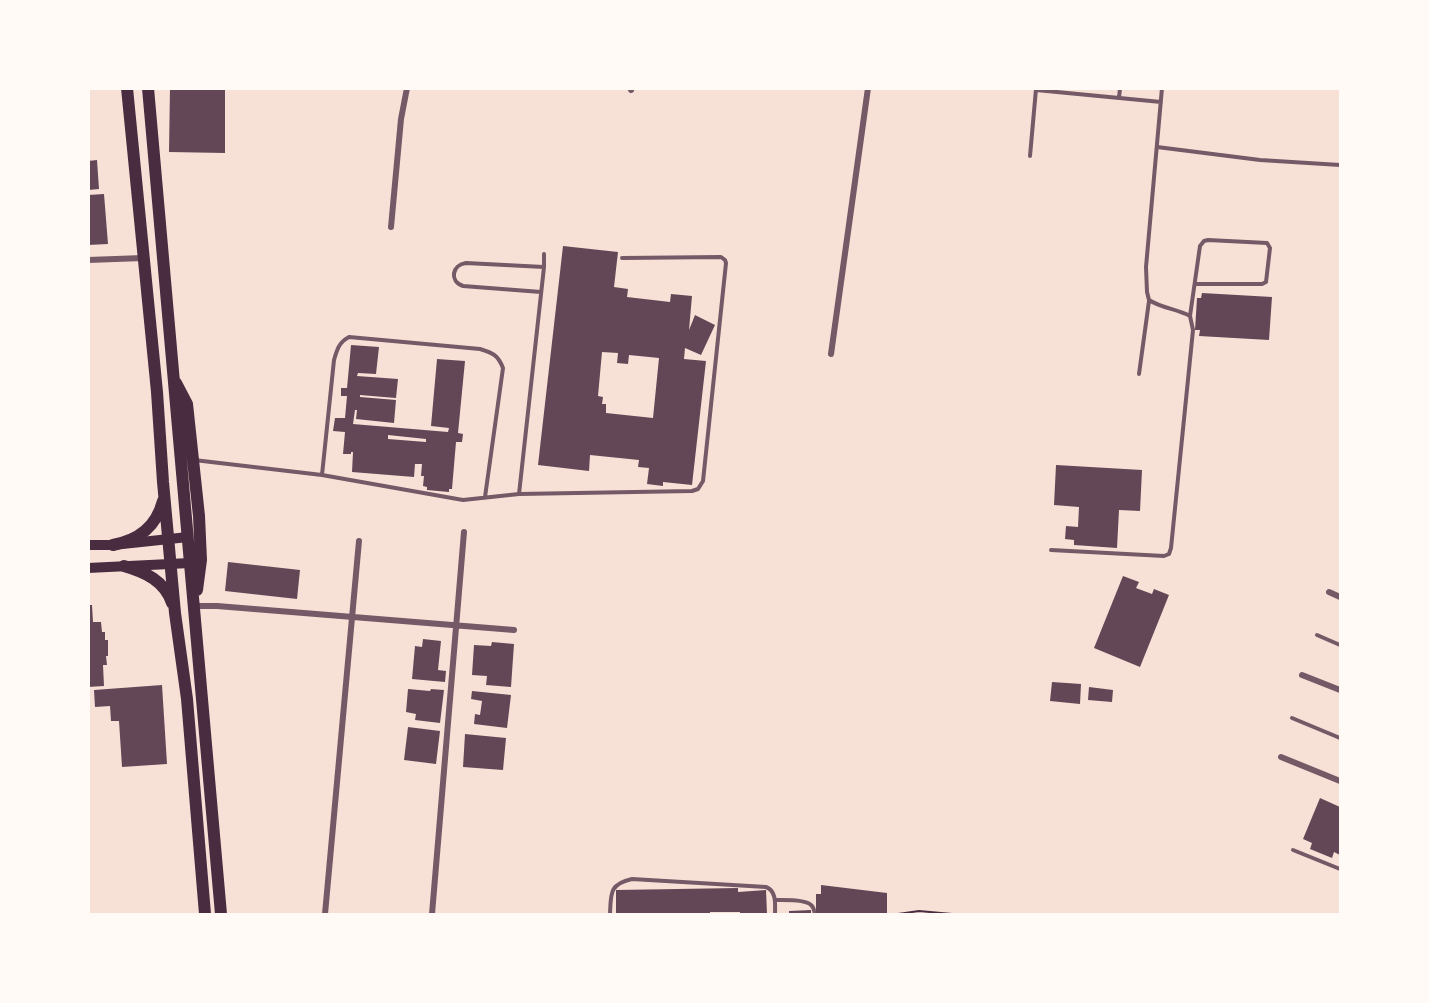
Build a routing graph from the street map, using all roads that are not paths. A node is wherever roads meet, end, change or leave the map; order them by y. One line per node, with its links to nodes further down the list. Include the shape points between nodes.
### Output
1 (127, 88): 16 (main road)
2 (148, 88): 26 (main road)
3 (407, 88): 14 (street)
4 (868, 88): 24 (street)
5 (1120, 88): 9 (lane)
6 (1162, 88): 10 (lane)
7 (1036, 89): 8 (lane); 12 (lane)
8 (1067, 91): 9 (lane)
9 (1119, 98): 10 (lane)
10 (1161, 102): 11 (lane)
11 (1157, 147): 13 (lane); 22 (lane, via 1146,267)
12 (1030, 156)
13 (1341, 165)
14 (391, 226)
15 (544, 254): 19 (lane)
16 (144, 258): 18 (street); 30 (main road)
17 (622, 258): 29 (lane, via 725,260 703,481 692,491)
18 (88, 260)
19 (544, 267): 21 (lane); 21 (lane, via 466,263 453,273 463,286)
20 (1195, 284): 20 (lane, via 1204,241 1269,245 1266,282); 23 (lane)
21 (541, 292): 29 (lane)
22 (1149, 300): 23 (lane); 25 (lane)
23 (1190, 316): 38 (lane, via 1193,330 1169,554)
24 (831, 354)
25 (1139, 374)
26 (173, 376): 27 (main road, via 187,404); 33 (main road)
27 (193, 460): 28 (lane); 45 (main road, via 201,560)
28 (322, 475): 31 (lane, via 463,500); 31 (lane, via 334,360 342,340 349,336 480,349 500,359 503,368)
29 (519, 494): 31 (lane)
30 (164, 495): 34 (main road); 37 (main road, via 148,529 126,543)
31 (485, 497)
32 (464, 532): 48 (street)
33 (188, 537): 34 (main road); 39 (main road)
34 (168, 539): 37 (main road); 40 (main road)
35 (359, 541): 47 (street)
36 (88, 545): 37 (main road)
37 (113, 545)
38 (1051, 550)
39 (190, 563): 40 (main road); 45 (main road)
40 (171, 564): 41 (main road); 46 (main road)
41 (124, 566): 42 (main road); 46 (main road, via 152,576 163,586)
42 (88, 568)
43 (1329, 592): 44 (street)
44 (1341, 597)
45 (195, 606): 47 (street); 62 (main road)
46 (175, 613): 61 (main road, via 187,699)
47 (352, 617): 48 (street); 63 (street)
48 (456, 626): 49 (street); 64 (street)
49 (514, 630)
50 (1317, 635): 51 (lane)
51 (1341, 645)
52 (1302, 675): 53 (street)
53 (1341, 690)
54 (1292, 718): 55 (lane)
55 (1341, 738)
56 (1281, 757): 57 (street)
57 (1341, 781)
58 (1293, 850): 59 (lane)
59 (1341, 869)
60 (775, 900): 65 (lane, via 771,888 766,886 632,879 614,887); 66 (lane); 67 (lane, via 810,903)
61 (205, 915)
62 (221, 915)
63 (325, 915)
64 (432, 915)
65 (610, 915)
66 (775, 915)
67 (815, 915)

